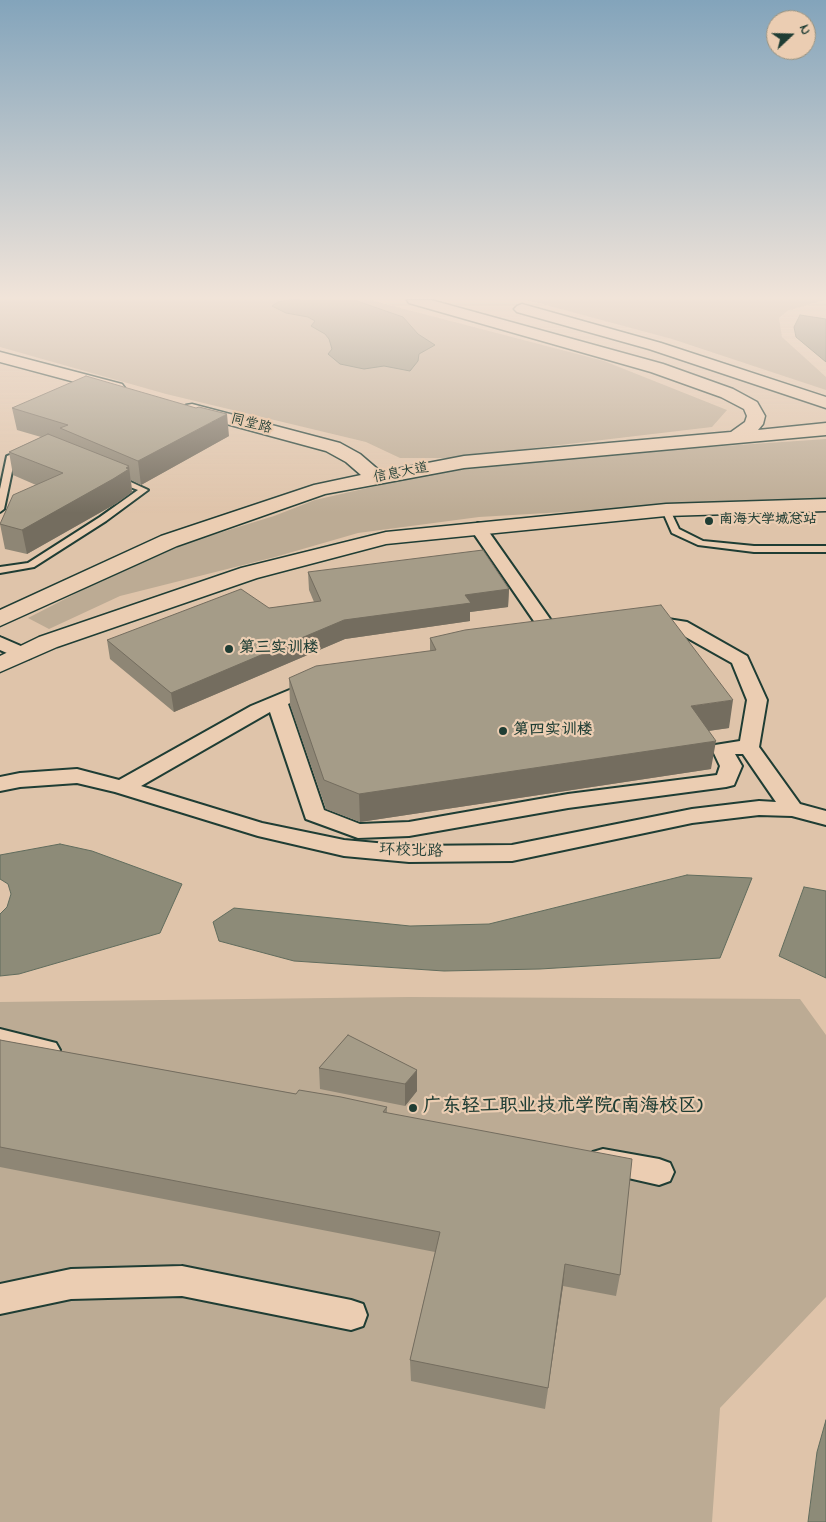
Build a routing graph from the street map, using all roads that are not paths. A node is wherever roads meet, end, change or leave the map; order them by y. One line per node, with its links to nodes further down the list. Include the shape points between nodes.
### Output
1 (52, 371): 6 (main road)
2 (662, 371): 5 (main road)
3 (723, 371): 5 (main road, via 719,376 707,380)
4 (734, 371): 8 (main road)
5 (688, 379): 10 (main road, via 751,406 756,416 754,424)
6 (133, 393)
7 (171, 403): 13 (main road, 同堂路, via 333,447 353,458)
8 (826, 403)
9 (826, 429): 10 (main road, 信息大道)
10 (738, 436): 13 (main road, 信息大道, via 464,462)
11 (29, 450): 15 (lane, via 11,456)
12 (109, 475): 19 (lane, via 144,490 31,565)
13 (377, 479): 20 (main road, 信息大道, via 321,489 169,541)
14 (826, 506): 16 (main road)
15 (0, 509)
16 (666, 510): 17 (main road); 18 (lane, via 675,531 701,543 754,549)
17 (478, 528): 22 (street); 24 (main road, via 386,538 249,573 48,642)
18 (826, 549)
19 (0, 570)
20 (0, 619)
21 (634, 619): 28 (street, via 680,626 740,660 758,700)
22 (544, 623)
23 (0, 643): 24 (street)
24 (23, 654): 25 (main road)
25 (0, 665)
26 (332, 680): 27 (street)
27 (277, 702): 28 (street, via 314,814 358,830 409,829 568,801 726,780 731,766 722,749); 30 (street)
28 (749, 747): 31 (street)
29 (0, 784): 30 (street, 环校北路, via 77,776)
30 (122, 787): 31 (street, 环校北路, via 258,828 344,848 409,854 512,853 692,816 759,808)
31 (792, 809): 32 (street, 环校北路)
32 (826, 818)
33 (0, 1040): 34 (street)
34 (72, 1056)
35 (582, 1156): 36 (street)
36 (659, 1172)
37 (0, 1299): 38 (street, via 71,1284 182,1280)
38 (351, 1315)

